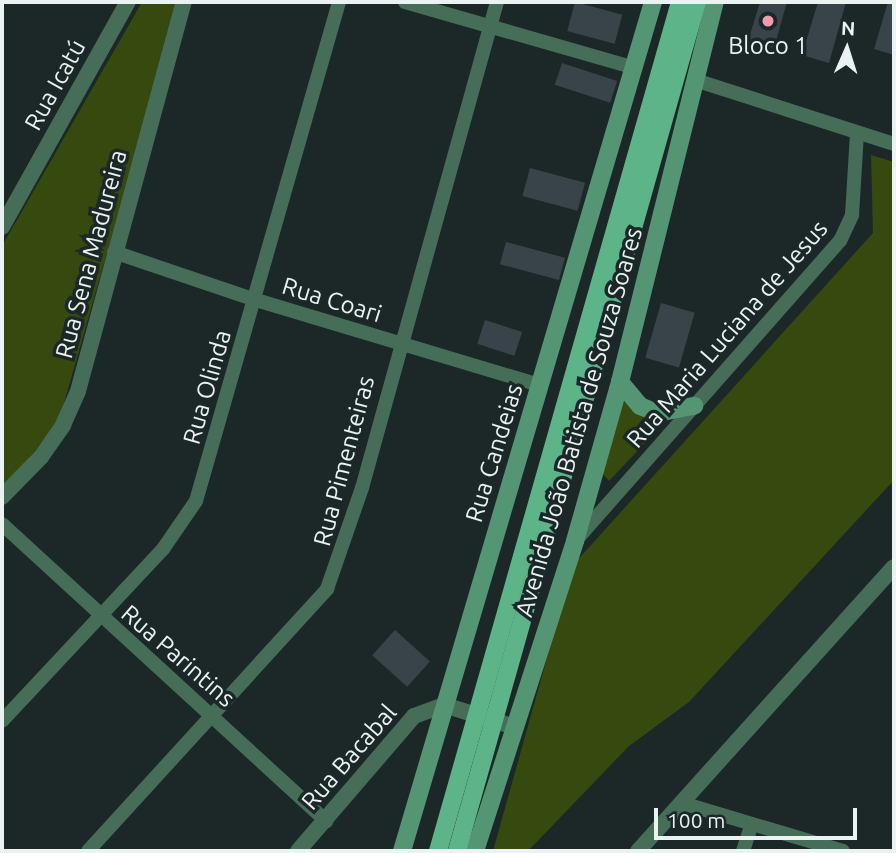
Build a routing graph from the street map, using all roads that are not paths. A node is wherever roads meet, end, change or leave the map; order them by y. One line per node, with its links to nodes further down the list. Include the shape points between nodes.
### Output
1 (128, 2): 15 (street, Rua Icatú)
2 (184, 2): 16 (street, Rua Sena Madureira)
3 (338, 2): 17 (street, Rua Olinda)
4 (405, 2): 10 (street)
5 (497, 2): 10 (street, Rua Pimenteiras)
6 (653, 2): 11 (main road)
7 (680, 2): 29 (main road)
8 (697, 2): 29 (main road)
9 (715, 2): 12 (main road, Avenida João Batista de Souza Soares)
10 (489, 28): 11 (street); 18 (street, Rua Pimenteiras)
11 (635, 68): 20 (main road, Rua Candeias)
12 (698, 81): 13 (street); 19 (main road, Avenida João Batista de Souza Soares)
13 (857, 133): 14 (street); 21 (street, Rua Maria Luciana de Jesus, via 849,229)
14 (894, 144)
15 (2, 227)
16 (114, 252): 17 (street, Rua Coari); 22 (street, Rua Sena Madureira, via 78,391 63,425 41,457)
17 (256, 300): 18 (street, Rua Coari); 26 (street, Rua Olinda, via 196,501 163,549)
18 (399, 344): 20 (street, Rua Coari); 28 (street, Rua Pimenteiras, via 362,488 327,589)
19 (620, 382): 21 (main road, via 640,406 657,413); 24 (main road, Avenida João Batista de Souza Soares)
20 (539, 386): 27 (main road, Rua Candeias)
21 (694, 406): 24 (street, Rua Maria Luciana de Jesus)
22 (2, 498)
23 (2, 524): 26 (street, Rua Parintins)
24 (575, 541): 29 (main road, Avenida João Batista de Souza Soares)
25 (894, 567): 31 (street)
26 (96, 616): 28 (street, Rua Parintins); 30 (street, Rua Olinda)
27 (444, 705): 29 (street); 32 (street, Rua Bacabal, via 414,716); 36 (main road, Rua Candeias)
28 (213, 715): 32 (street, Rua Parintins); 34 (street, Rua Pimenteiras)
29 (495, 720): 37 (main road); 38 (main road); 39 (main road, Avenida João Batista de Souza Soares)
30 (2, 721)
31 (682, 803): 33 (street); 40 (street)
32 (326, 821): 35 (street, Rua Bacabal)
33 (751, 826): 41 (street); 42 (street)
34 (88, 851)
35 (298, 851)
36 (401, 851)
37 (438, 851)
38 (457, 851)
39 (475, 851)
40 (638, 851)
41 (743, 851)
42 (843, 851)

